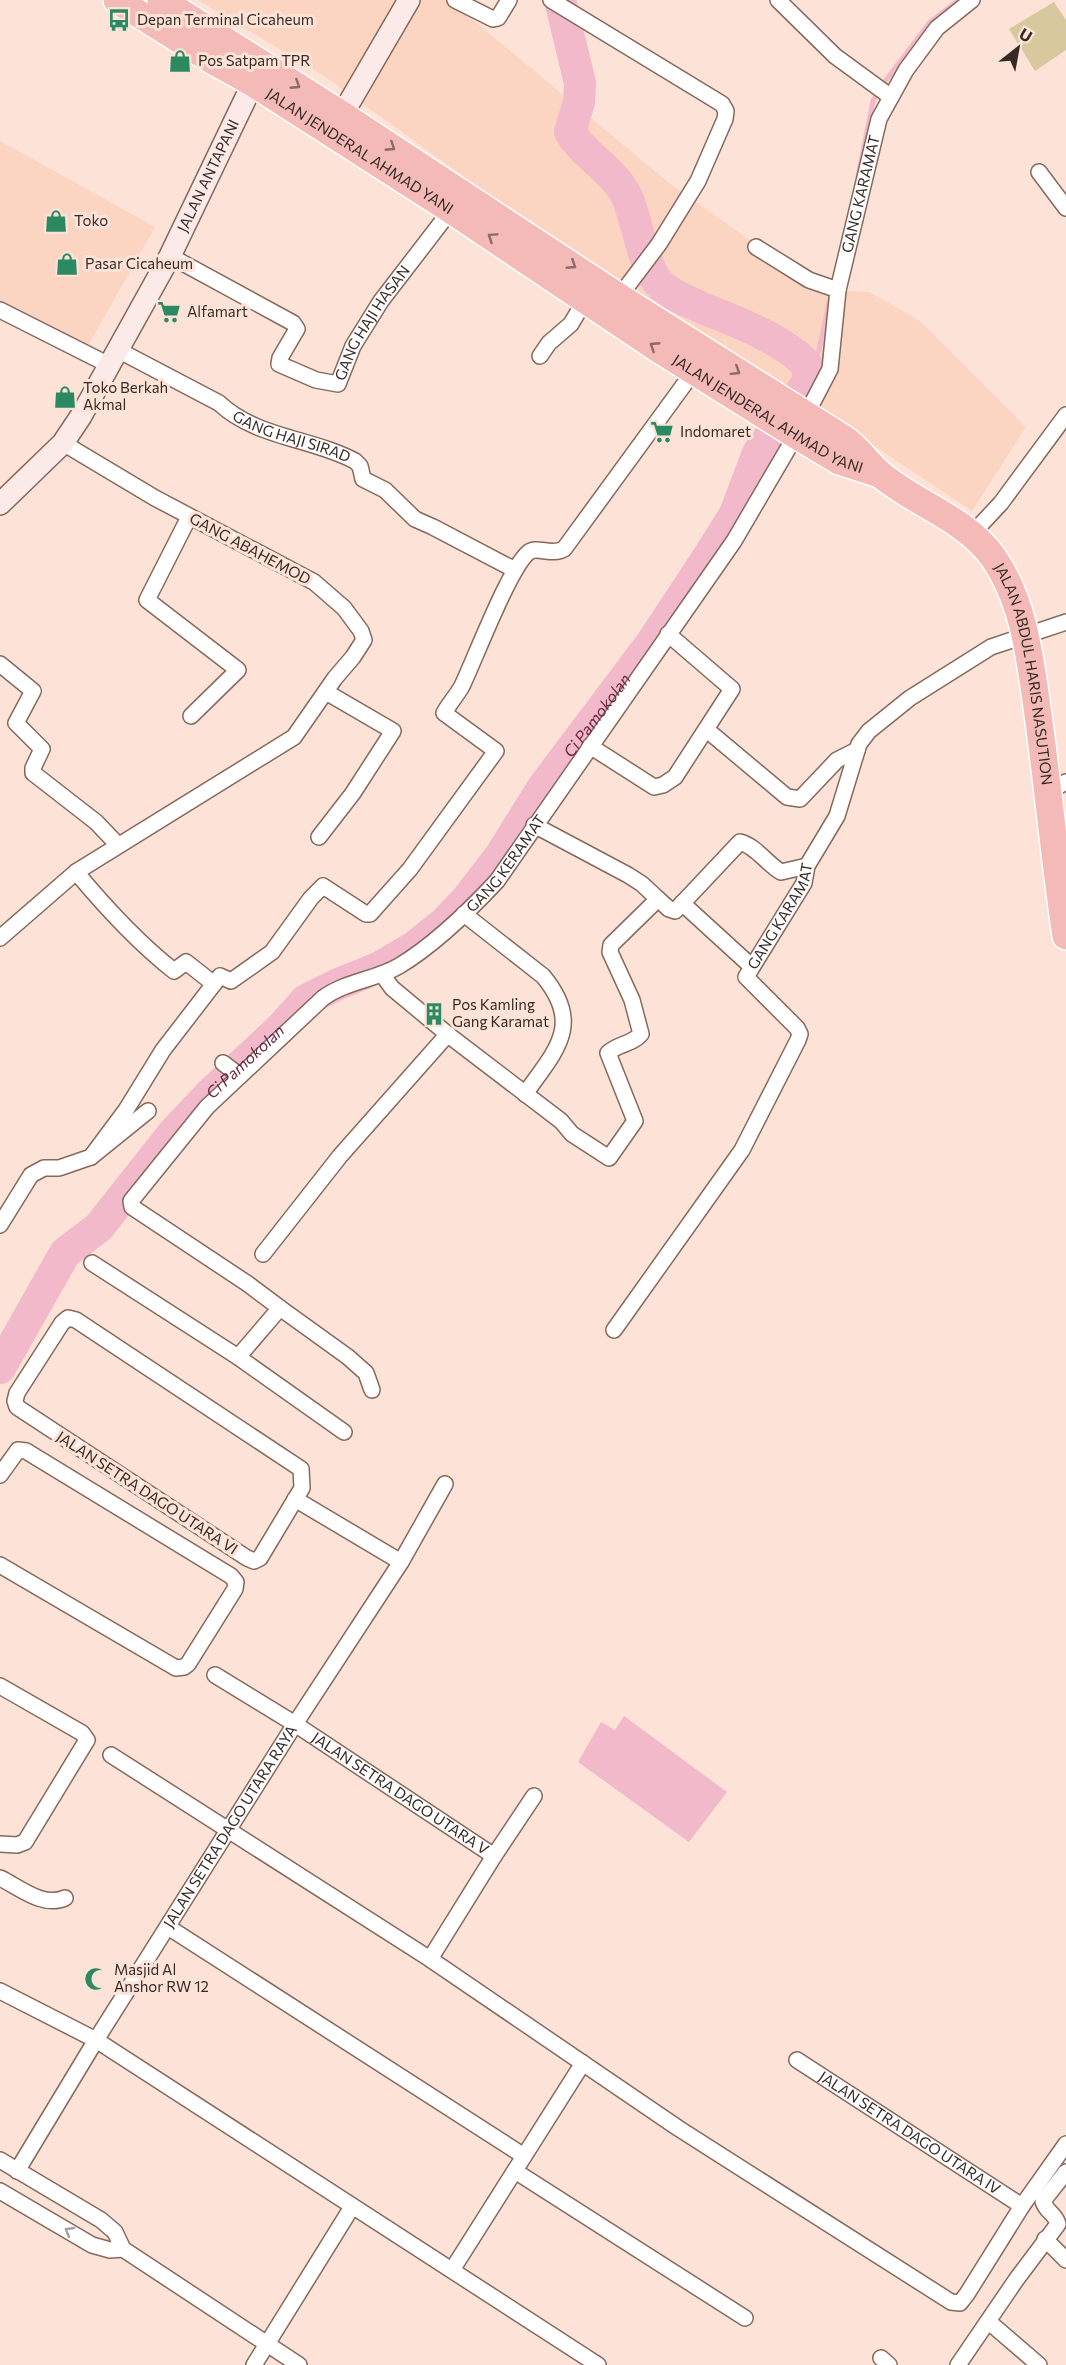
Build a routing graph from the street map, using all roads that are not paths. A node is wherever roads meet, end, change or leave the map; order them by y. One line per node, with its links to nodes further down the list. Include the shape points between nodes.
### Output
1 (117, 0): 9 (highway, JALAN JENDERAL AHMAD YANI)
2 (161, 0): 11 (highway, JALAN JENDERAL AHMAD YANI, one-way to 11)
3 (410, 0): 11 (street)
4 (455, 0): 5 (street, via 490,20 498,18)
5 (509, 0)
6 (551, 0): 18 (street, via 722,104 726,111 698,181)
7 (778, 0): 10 (street, via 835,56)
8 (972, 0): 10 (street, GANG KARAMAT, via 937,28)
9 (253, 83): 14 (highway, JALAN JENDERAL AHMAD YANI); 16 (street, JALAN ANTAPANI)
10 (883, 93): 17 (street, GANG KARAMAT, via 858,211)
11 (342, 115): 18 (highway, JALAN JENDERAL AHMAD YANI, one-way to 18)
12 (1039, 172): 13 (street)
13 (1066, 208)
14 (451, 210): 16 (street, GANG HAJI HASAN, via 381,301 353,346 338,384 303,376 279,364 296,326); 19 (highway, JALAN JENDERAL AHMAD YANI, one-way to 14)
15 (756, 247): 17 (street, via 818,284)
16 (170, 256): 22 (street, JALAN ANTAPANI)
17 (836, 289): 26 (street, GANG KARAMAT, via 830,369)
18 (619, 297): 24 (highway, JALAN JENDERAL AHMAD YANI, one-way to 24)
19 (585, 300): 21 (street, via 571,324); 23 (highway, JALAN JENDERAL AHMAD YANI, one-way to 19)
20 (0, 310): 22 (street, GANG HAJI SIRAD)
21 (540, 356)
22 (114, 357): 27 (street, JALAN ANTAPANI); 32 (street, GANG HAJI SIRAD, via 290,440 312,443 356,461 363,479 385,490 415,519)
23 (694, 371): 24 (highway, JALAN JENDERAL AHMAD YANI); 32 (street, via 564,549 558,553 529,552)
24 (763, 401): 26 (highway, JALAN JENDERAL AHMAD YANI)
25 (1066, 415): 31 (street)
26 (798, 423): 28 (highway, JALAN JENDERAL AHMAD YANI, via 839,461); 34 (street, GANG KERAMAT, via 734,541)
27 (63, 443): 29 (street, JALAN ANTAPANI); 30 (street, GANG ABAHEMOD)
28 (880, 474): 31 (highway, JALAN ABDUL HARIS NASUTION)
29 (0, 504)
30 (189, 517): 37 (street, GANG ABAHEMOD, via 307,578 344,608 364,640); 38 (street, via 147,600 238,670)
31 (972, 534): 35 (highway, JALAN ABDUL HARIS NASUTION, via 1005,577)
32 (515, 570): 55 (street, via 460,688 444,713 496,751 456,808 370,914 322,886 272,952 231,981 220,976)
33 (1066, 622): 35 (street, GANG KARAMAT)
34 (668, 634): 39 (street, via 731,686 731,693); 40 (street, GANG KERAMAT)
35 (1026, 636): 41 (street, GANG KARAMAT, via 991,647 910,698 869,731); 42 (highway, JALAN ABDUL HARIS NASUTION)
36 (0, 664): 45 (street, via 33,691 16,723 42,749 33,774 96,822)
37 (326, 692): 44 (street, via 393,731); 45 (street, via 294,737)
38 (191, 716)
39 (707, 730): 40 (street, via 675,777 658,787); 41 (street, via 794,800 800,800 837,760)
40 (590, 746): 43 (street, GANG KERAMAT)
41 (857, 750): 46 (street, GANG KARAMAT, via 837,816)
42 (1058, 787): 51 (highway, JALAN ABDUL HARIS NASUTION)
43 (534, 825): 48 (street, via 628,874); 50 (street, GANG KERAMAT, via 497,881)
44 (319, 837)
45 (118, 845): 47 (street)
46 (807, 866): 49 (street, via 781,872 740,842); 53 (street, GANG KARAMAT, via 804,883)
47 (76, 873): 52 (street); 55 (street, via 156,957 174,970 186,962)
48 (657, 899): 49 (street, via 673,911); 57 (street, via 611,945 610,952 632,1000 641,1034 608,1053 635,1121 609,1158 572,1134)
49 (682, 903): 53 (street)
50 (464, 914): 54 (street, GANG KERAMAT, via 400,966); 57 (street, via 543,976 562,1007 560,1043)
51 (1066, 936)
52 (0, 938)
53 (751, 966): 64 (street, GANG KARAMAT, via 747,980 766,994 797,1028 799,1037 742,1150)
54 (382, 974): 56 (street, via 392,988); 63 (street, GANG KERAMAT, via 335,989 231,1069 131,1201 132,1207)
55 (214, 984): 59 (street, via 163,1050)
56 (447, 1034): 57 (street); 61 (street, via 340,1156)
57 (525, 1094)
58 (148, 1111): 59 (street)
59 (91, 1157): 60 (street, via 31,1175)
60 (0, 1225)
61 (263, 1254)
62 (92, 1263): 65 (street)
63 (280, 1308): 65 (street); 66 (street, via 366,1373)
64 (614, 1330)
65 (238, 1357): 67 (street)
66 (372, 1390)
67 (344, 1432)
68 (0, 1475): 72 (street, via 18,1450 26,1451 236,1582 188,1664 176,1668)
69 (445, 1484): 71 (street, JALAN SETRA DAGO UTARA RAYA)
70 (296, 1499): 70 (street, JALAN SETRA DAGO UTARA VI, via 302,1488 297,1465 76,1320 68,1318 62,1323 16,1393 17,1407 254,1561 260,1558); 71 (street)
71 (401, 1562): 75 (street, JALAN SETRA DAGO UTARA RAYA)
72 (0, 1565)
73 (215, 1675): 75 (street, JALAN SETRA DAGO UTARA V)
74 (0, 1686): 79 (street, via 82,1733 87,1740 26,1842)
75 (295, 1725): 78 (street, JALAN SETRA DAGO UTARA RAYA); 80 (street, JALAN SETRA DAGO UTARA V)
76 (111, 1755): 78 (street)
77 (534, 1796): 80 (street)
78 (229, 1829): 83 (street, JALAN SETRA DAGO UTARA RAYA); 84 (street)
79 (0, 1844)
80 (494, 1856): 84 (street, JALAN SETRA DAGO UTARA V)
81 (0, 1878): 82 (street, via 49,1901)
82 (65, 1898)
83 (168, 1927): 86 (street, JALAN SETRA DAGO UTARA RAYA); 90 (street)
84 (430, 1959): 88 (street)
85 (0, 1991): 86 (street)
86 (96, 2040): 92 (street, JALAN SETRA DAGO UTARA RAYA); 97 (street)
87 (797, 2060): 96 (street, JALAN SETRA DAGO UTARA IV)
88 (583, 2063): 90 (street); 96 (street, via 951,2302 960,2303 967,2294)
89 (1066, 2144): 96 (street)
90 (524, 2156): 93 (street)
91 (0, 2160): 92 (street)
92 (17, 2171): 99 (street, via 101,2220 116,2232)
93 (515, 2171): 101 (street); 102 (street)
94 (1066, 2172): 98 (street, via 1043,2201 1058,2224)
95 (0, 2191): 99 (street, one-way to 95, via 110,2250 92,2245)
96 (1022, 2206)
97 (352, 2207): 101 (street); 104 (street)
98 (1045, 2239): 100 (street); 103 (street)
99 (123, 2248): 104 (street)
100 (1066, 2260)
101 (452, 2270): 107 (street)
102 (745, 2318)
103 (989, 2322): 108 (street); 109 (street)
104 (267, 2345): 105 (street); 106 (street)
105 (254, 2365)
106 (299, 2365)
107 (598, 2365)
108 (958, 2365)
109 (1038, 2365)

